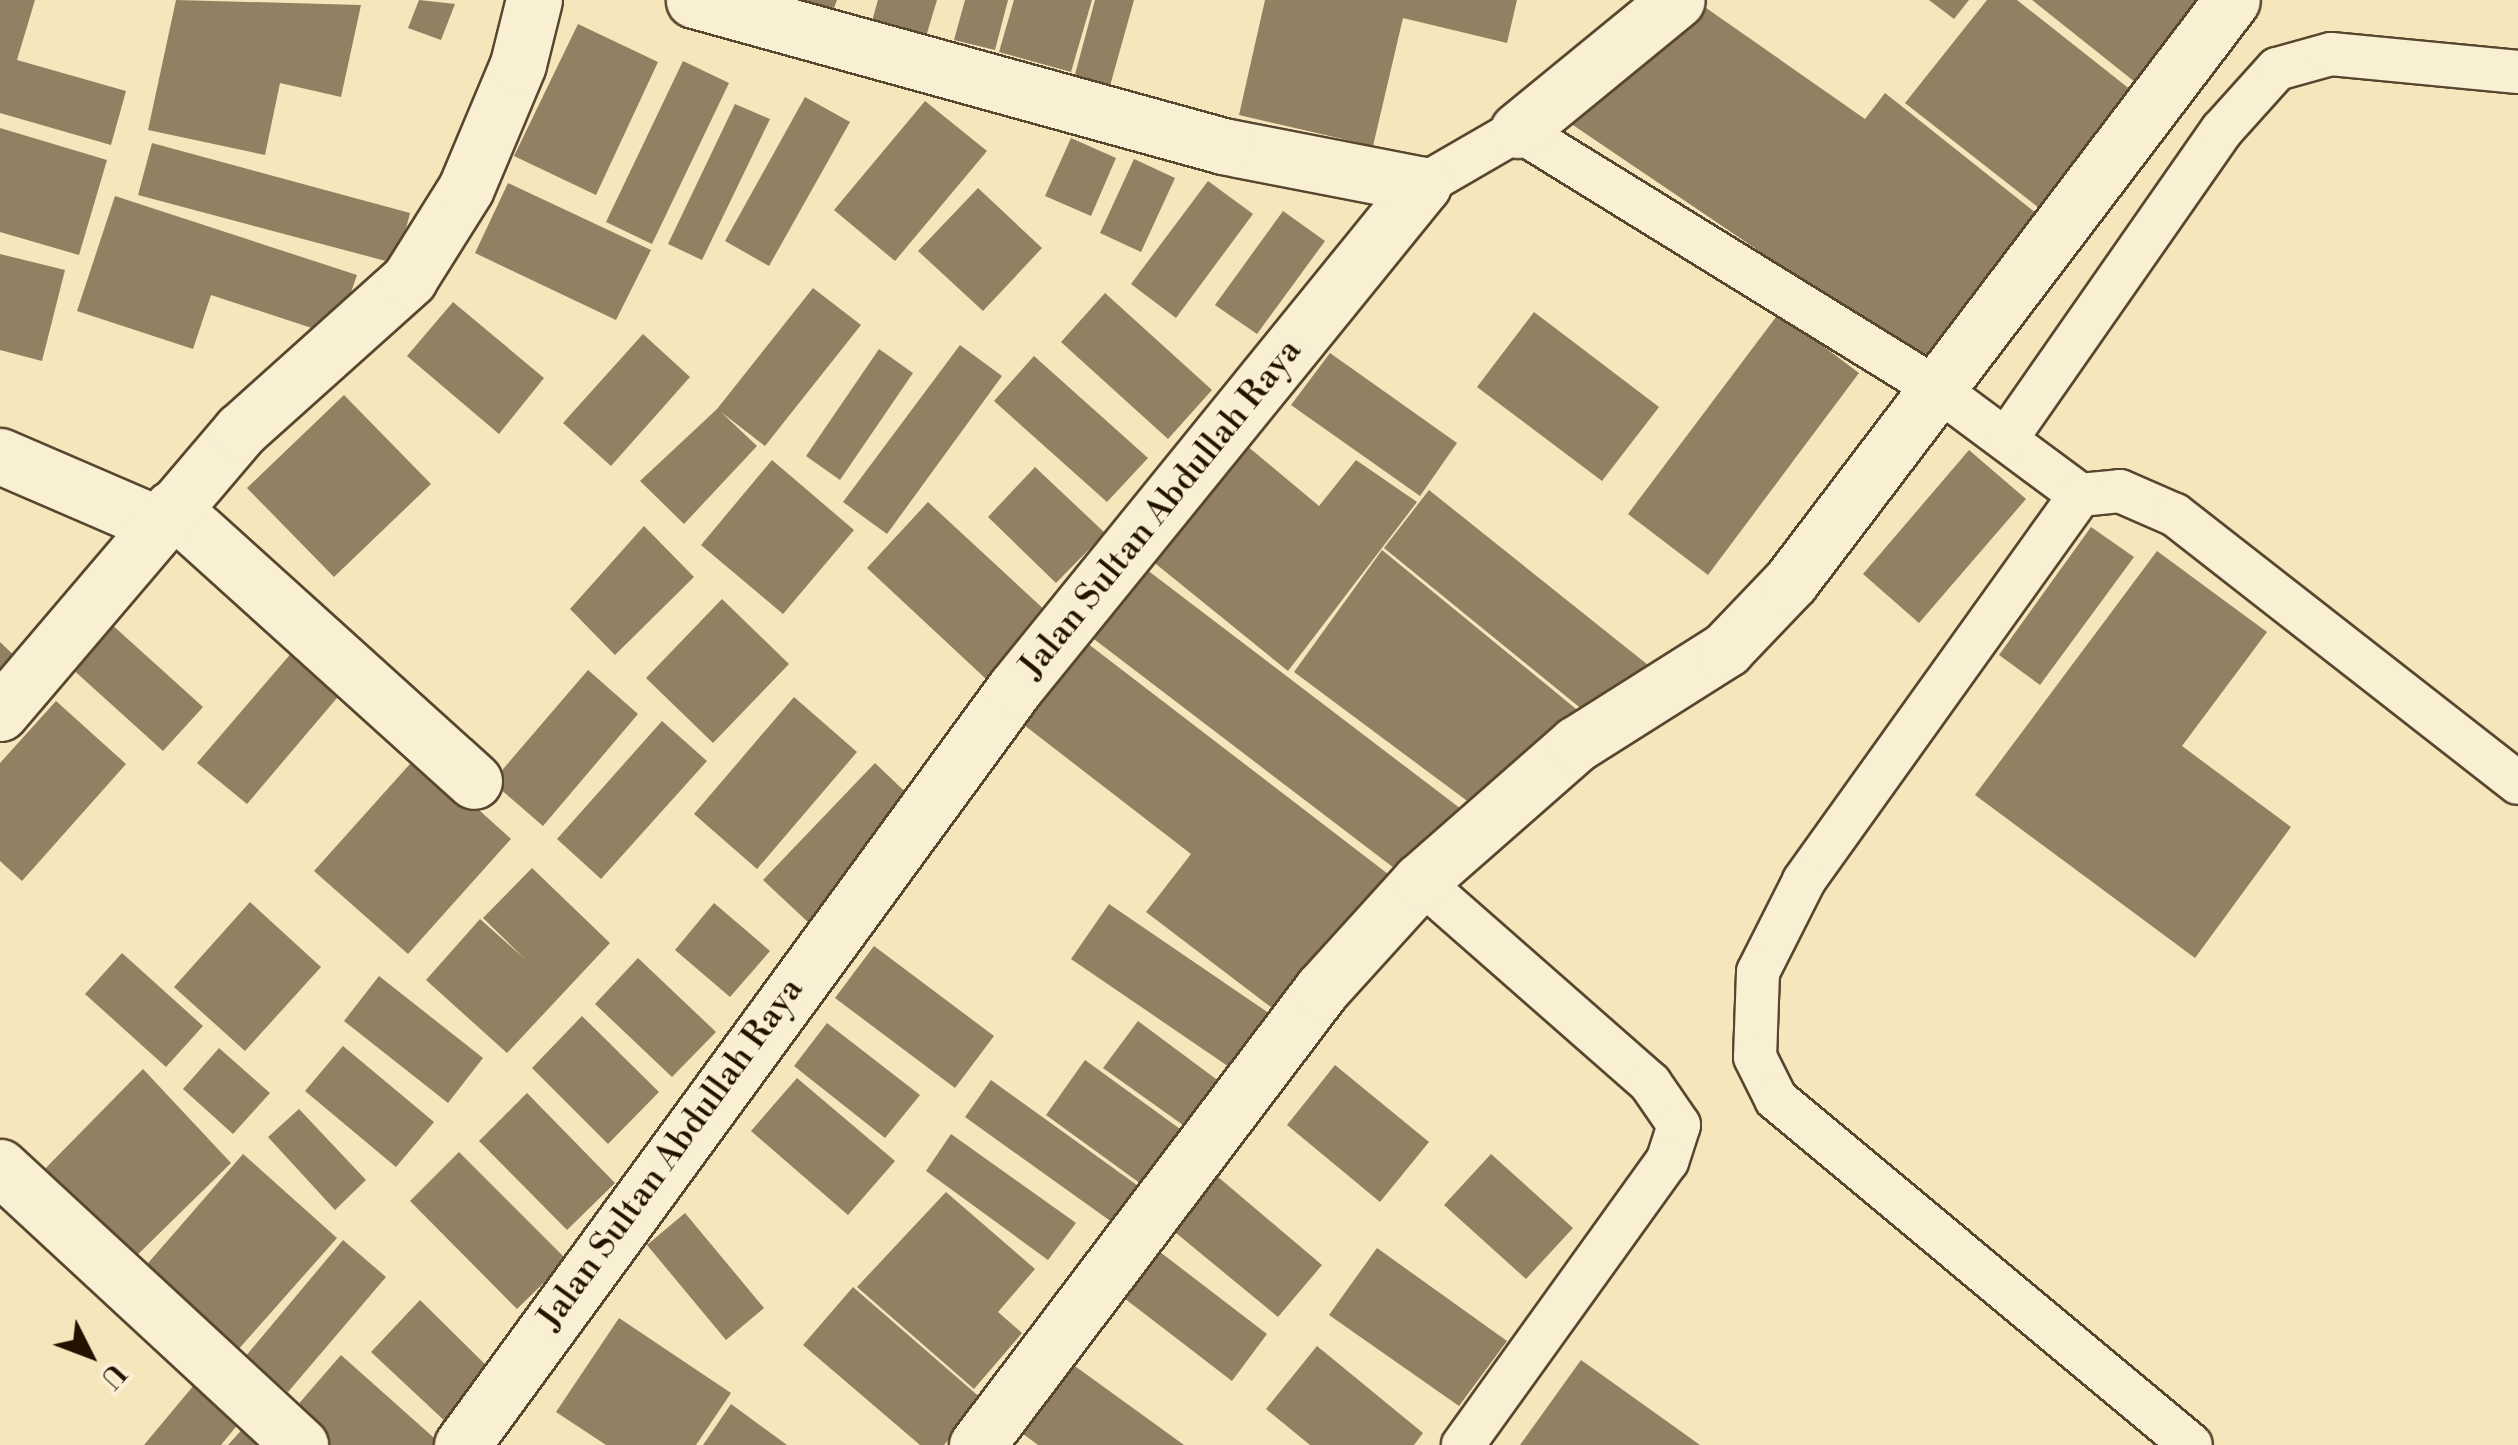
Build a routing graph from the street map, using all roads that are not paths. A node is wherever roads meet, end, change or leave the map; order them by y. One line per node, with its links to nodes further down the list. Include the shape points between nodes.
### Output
1 (534, 0): 12 (street, via 518,64 438,238 409,279 241,430)
2 (694, 0): 7 (street, via 1224,146)
3 (1677, 0): 6 (street)
4 (2232, 0): 8 (street)
5 (2518, 72): 9 (lane, via 2331,54 2277,68 2222,130)
6 (1518, 130): 7 (lane); 8 (lane)
7 (1423, 186): 19 (street, Jalan Sultan Abdullah Raya, via 1016,688)
8 (1936, 388): 9 (lane); 16 (street, via 1790,581 1726,649 1576,744)
9 (2008, 438): 11 (lane)
10 (0, 456): 12 (street)
11 (2080, 494): 15 (lane, via 2120,490 2175,515); 22 (lane, via 1804,881 1758,972 1755,1057 1776,1100)
12 (165, 516): 13 (street); 14 (street)
13 (0, 713)
14 (474, 780)
15 (2518, 783)
16 (1420, 881): 20 (street, via 1322,990); 21 (lane, via 1650,1082 1679,1126 1667,1161)
17 (0, 1167): 18 (street)
18 (300, 1445)
19 (462, 1445)
20 (978, 1445)
21 (1463, 1445)
22 (2190, 1445)

